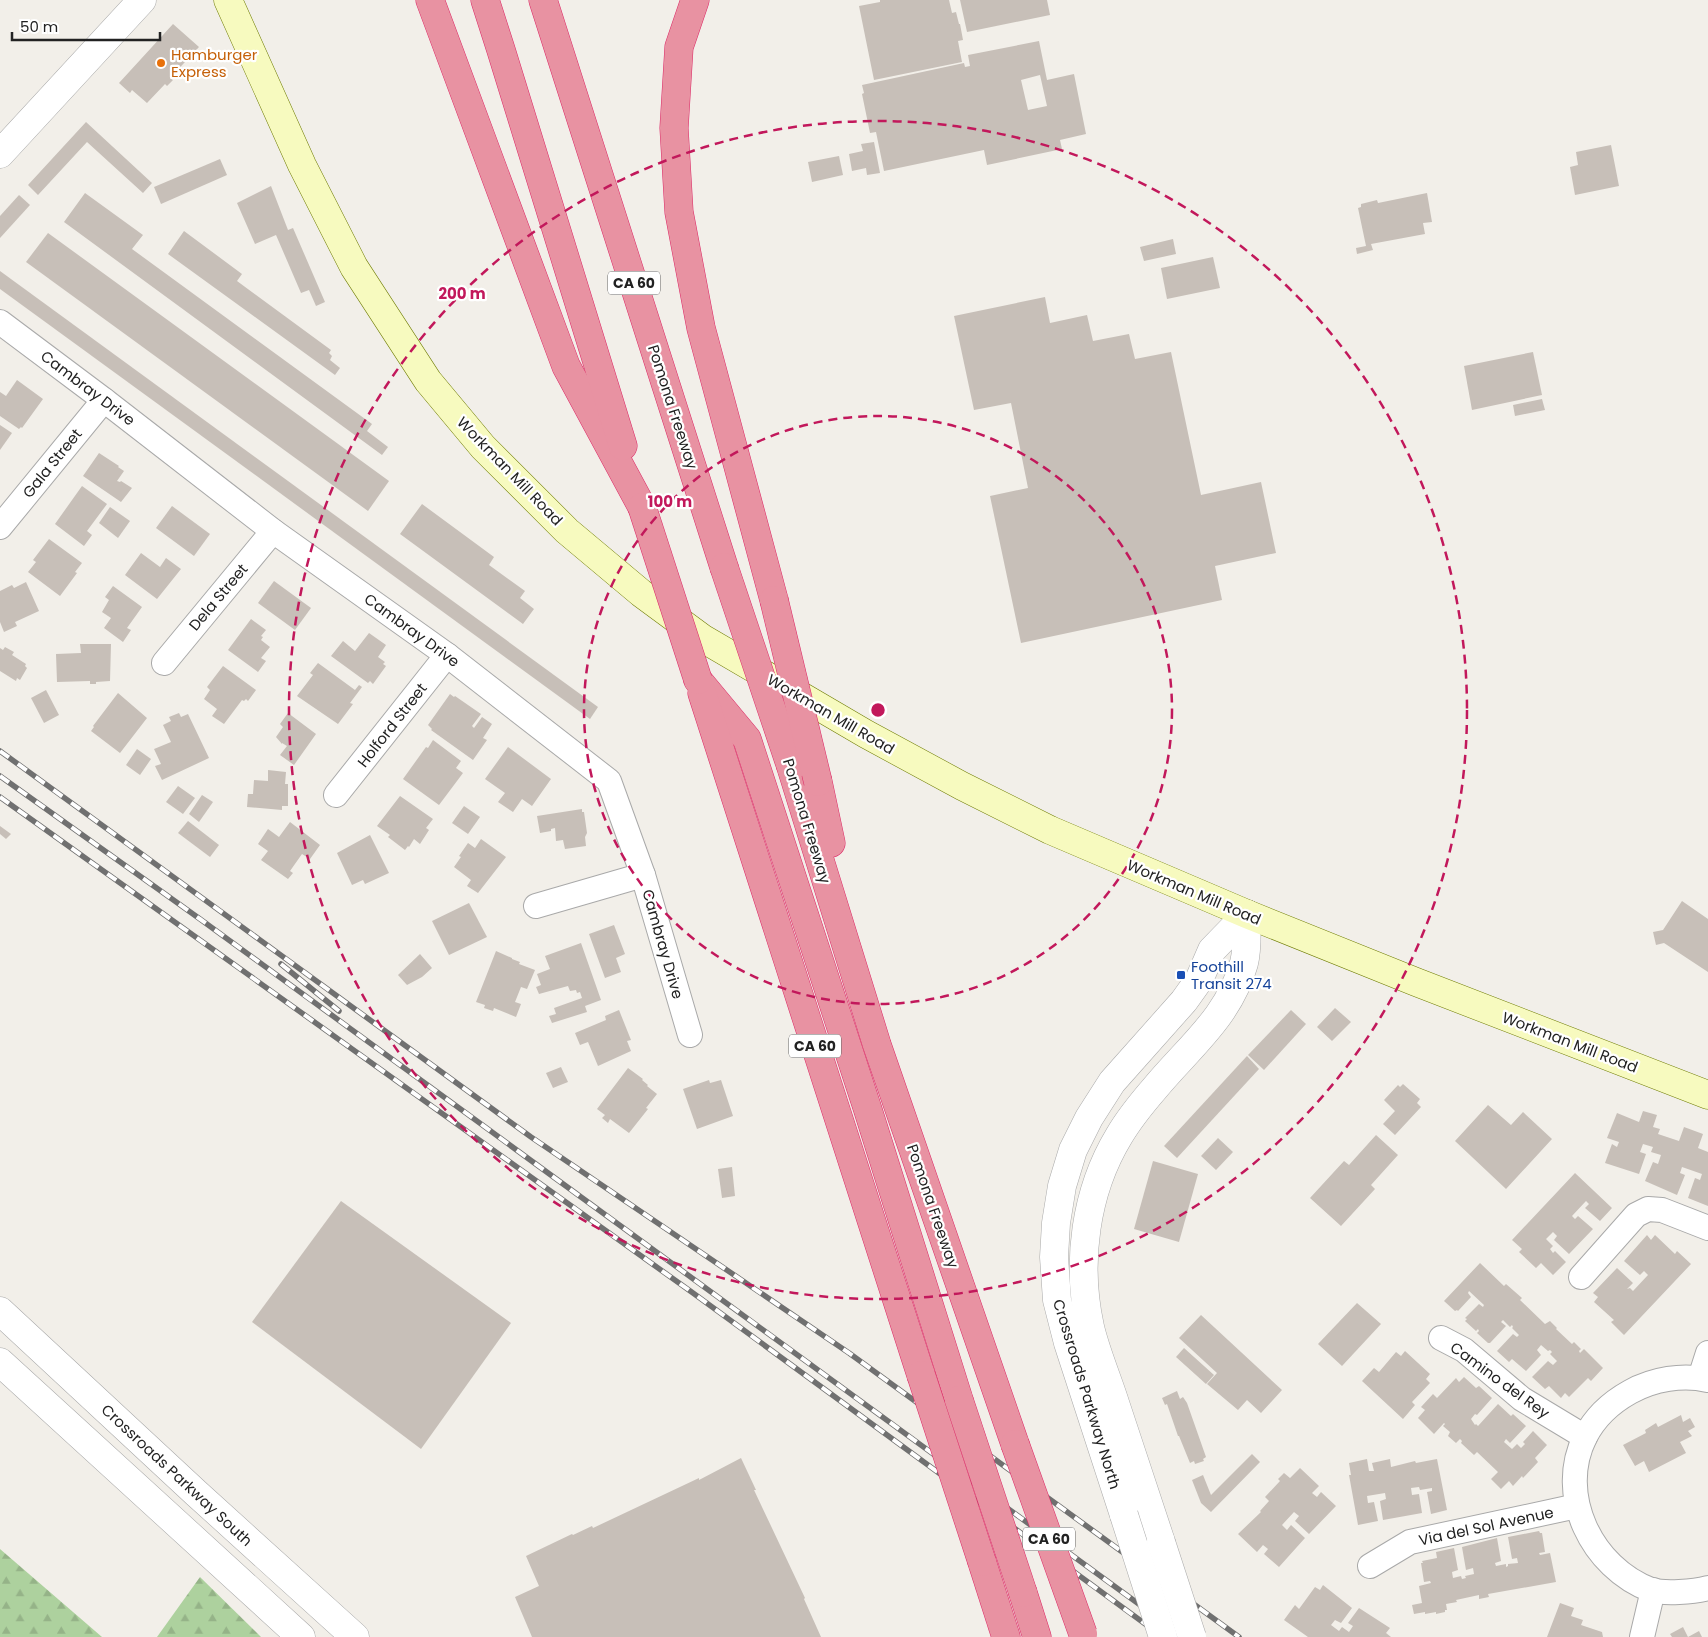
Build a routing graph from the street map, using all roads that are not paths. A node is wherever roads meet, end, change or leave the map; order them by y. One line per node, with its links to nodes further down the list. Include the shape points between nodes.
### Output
1 (142, 0): 7 (street)
2 (228, 0): 19 (main road, Workman Mill Road, via 302,165 354,267 428,381 483,447 567,531 641,593 702,638 866,734 1050,830)
3 (430, 0): 10 (highway, via 566,366)
4 (484, 0): 10 (highway, CA 60)
5 (542, 0): 21 (highway, Pomona Freeway / CA 60, bridge, via 791,767)
6 (695, 0): 21 (highway, bridge, via 679,47 674,128 679,212 701,328 774,600)
7 (0, 154)
8 (0, 322): 9 (street, Cambray Drive)
9 (104, 400): 11 (street, Gala Street); 12 (street, Cambray Drive)
10 (642, 507): 15 (highway, CA 60, bridge)
11 (0, 527)
12 (272, 531): 13 (street, Cambray Drive); 14 (street, Dela Street)
13 (447, 655): 16 (street, Holford Street); 17 (street, Cambray Drive, via 609,781)
14 (164, 663)
15 (698, 680): 38 (highway, CA 60, bridge); 39 (highway, bridge, via 747,739)
16 (336, 795)
17 (643, 875): 18 (street); 20 (street, Cambray Drive)
18 (536, 906)
19 (1247, 914): 22 (main road, Workman Mill Road); 40 (street, Crossroads Parkway North, bridge, via 1212,950 1199,980 1184,1001 1112,1082 1089,1118 1062,1186 1056,1224 1057,1300 1068,1343); 41 (street, Crossroads Parkway North, bridge, via 1244,962 1230,996 1213,1024 1156,1086 1118,1137 1103,1168 1085,1232 1084,1267 1090,1327)
20 (690, 1035)
21 (877, 1045): 36 (highway, Pomona Freeway / CA 60, bridge)
22 (1708, 1095)
23 (1708, 1228): 24 (street, via 1662,1210 1648,1209 1636,1215)
24 (1581, 1277)
25 (0, 1311): 35 (street, Crossroads Parkway South)
26 (1441, 1338): 30 (street, Camino del Rey, via 1464,1350 1522,1399)
27 (1708, 1353): 29 (street)
28 (0, 1362): 37 (street)
29 (1704, 1379): 30 (street, via 1659,1380 1636,1388 1601,1414)
30 (1585, 1437): 31 (street, via 1574,1483)
31 (1577, 1506): 32 (street, Via del Sol Avenue, via 1410,1542); 34 (street, via 1586,1532 1607,1560 1628,1578)
32 (1370, 1566)
33 (1708, 1588): 34 (street, via 1685,1592)
34 (1653, 1590): 42 (street)
35 (346, 1634)
36 (1083, 1635)
37 (301, 1637)
38 (1006, 1637)
39 (1038, 1637)
40 (1163, 1637)
41 (1192, 1637)
42 (1642, 1637)

